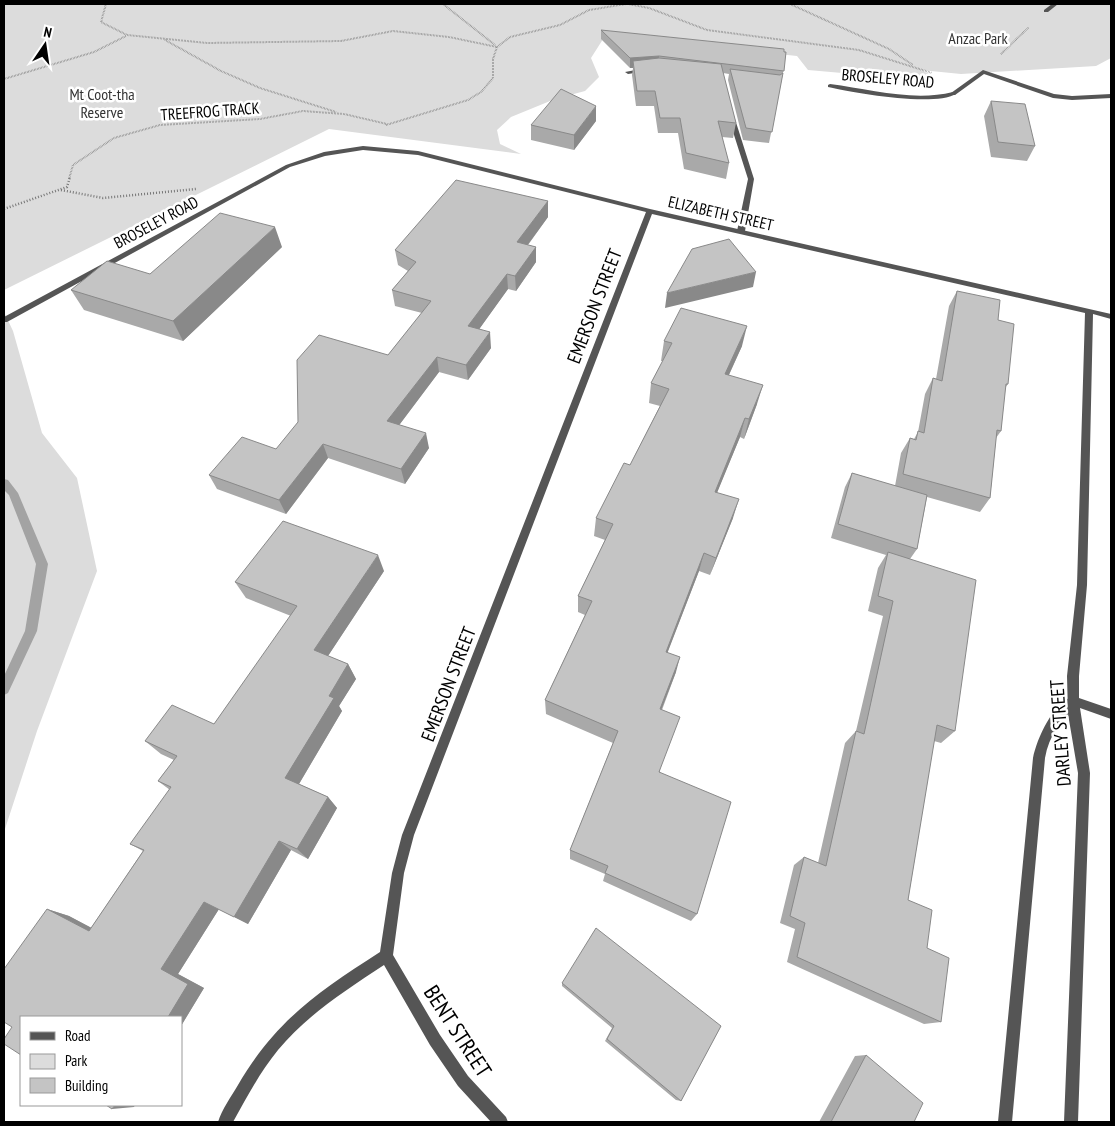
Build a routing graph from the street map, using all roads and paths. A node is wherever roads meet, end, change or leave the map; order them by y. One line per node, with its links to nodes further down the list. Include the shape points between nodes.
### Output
1 (106, 4): 7 (path, via 102,22)
2 (444, 4): 9 (path)
3 (627, 4): 9 (path, via 589,10 560,25 510,37); 10 (path, via 642,4 706,29 766,40 859,50)
4 (790, 4): 10 (path, via 889,49)
5 (1055, 4): 6 (street)
6 (1046, 11): 13 (path)
7 (126, 35): 8 (path); 14 (path, via 94,52)
8 (164, 39): 9 (path, via 207,43 342,41 393,31 449,37); 19 (path, via 220,71 260,88)
9 (497, 47): 20 (path, via 493,59 494,78 481,92 468,100)
10 (916, 66): 15 (path)
11 (651, 70): 12 (street)
12 (628, 72)
13 (983, 72): 15 (street, BROSELEY ROAD); 17 (street, via 1053,96)
14 (4, 79)
15 (965, 85): 16 (street, BROSELEY ROAD, via 952,94 929,97)
16 (830, 86)
17 (1111, 96)
18 (729, 109): 27 (street, via 751,179)
19 (344, 114): 20 (path, TREEFROG TRACK); 24 (path, TREEFROG TRACK, via 303,112 260,120 160,125 114,138 73,165 67,188)
20 (387, 124): 21 (path)
21 (363, 148): 22 (street, ELIZABETH STREET); 26 (street, ELIZABETH STREET, via 418,153)
22 (324, 154): 23 (street, BROSELEY ROAD, via 288,166)
23 (247, 188): 24 (path, via 177,190 103,198); 30 (street, BROSELEY ROAD)
24 (60, 190): 25 (path)
25 (4, 209)
26 (650, 211): 27 (street, ELIZABETH STREET); 33 (street, EMERSON STREET, via 408,835 398,873)
27 (741, 231): 28 (street, ELIZABETH STREET)
28 (1089, 310): 29 (street, ELIZABETH STREET); 31 (street, DARLEY STREET, via 1082,585 1073,656)
29 (1111, 316)
30 (4, 320)
31 (1073, 701): 32 (street); 36 (street, via 1048,728 1038,758); 37 (street, DARLEY STREET, via 1084,772)
32 (1111, 714)
33 (386, 956): 34 (street, via 298,1018 245,1086); 35 (street, BENT STREET, via 462,1081)
34 (225, 1122)
35 (501, 1122)
36 (1005, 1122)
37 (1071, 1122)

